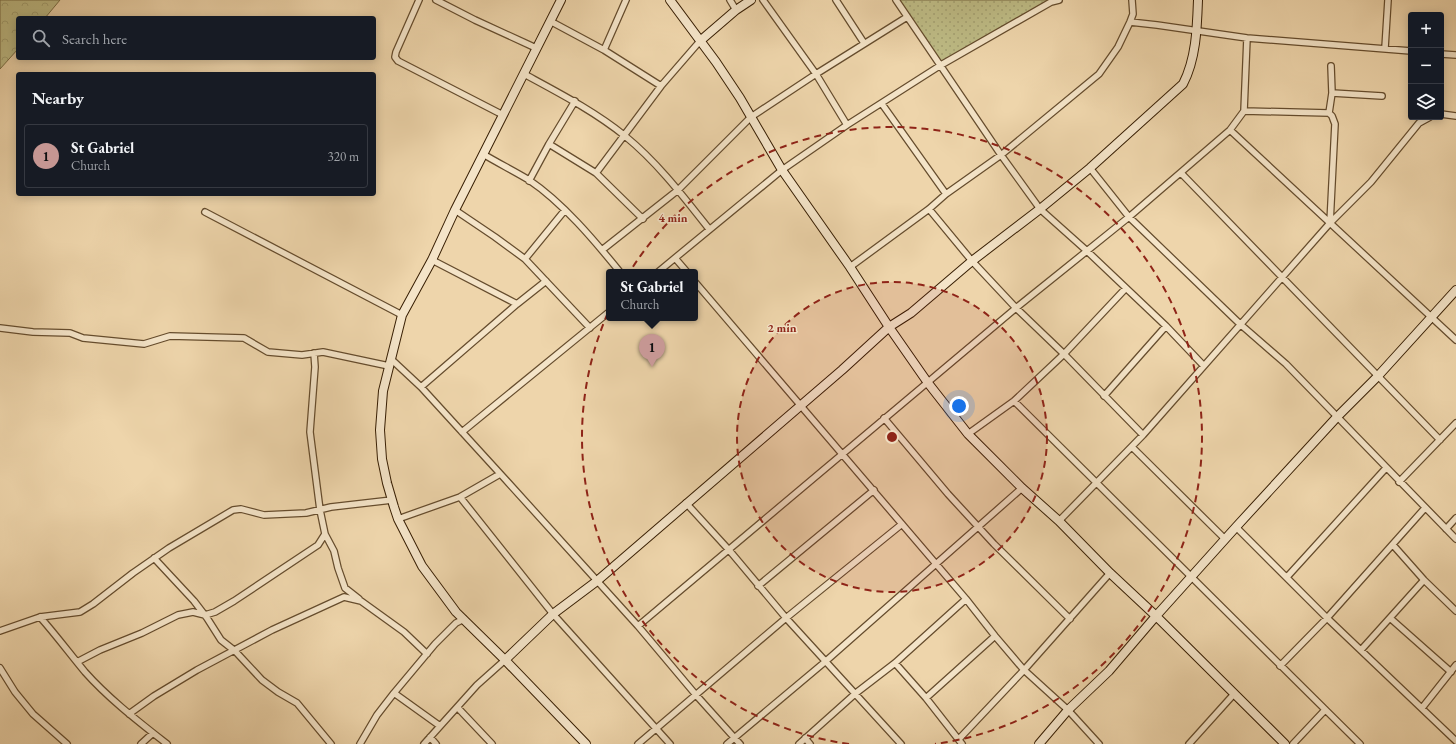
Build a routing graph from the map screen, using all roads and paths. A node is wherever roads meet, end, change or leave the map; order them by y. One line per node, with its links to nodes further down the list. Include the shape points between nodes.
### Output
1 (419, 0): 42 (street, via 395,57 398,61)
2 (436, 0): 24 (street)
3 (561, 0): 18 (street)
4 (626, 0): 26 (street)
5 (670, 0): 22 (street)
6 (730, 0): 16 (street)
7 (751, 0): 16 (street)
8 (762, 0): 33 (street)
9 (836, 0): 23 (street)
10 (896, 0): 17 (street)
11 (1059, 0): 15 (street)
12 (1132, 0): 19 (street, via 1133,14)
13 (1198, 0): 20 (street)
14 (1388, 0): 25 (street)
15 (1051, 1): 30 (street)
16 (736, 10): 22 (street)
17 (907, 16): 23 (street); 30 (street)
18 (550, 21): 24 (street); 26 (street)
19 (1130, 22): 20 (street); 51 (street, via 1118,47 1099,74)
20 (1197, 30): 21 (street); 52 (street, via 1189,72 1182,84)
21 (1247, 38): 25 (street); 39 (street)
22 (700, 41): 34 (street); 44 (street)
23 (864, 43): 33 (street)
24 (536, 48): 32 (street)
25 (1385, 48): 27 (street)
26 (604, 50): 34 (street)
27 (1408, 51)
28 (1444, 54): 29 (street)
29 (1456, 55)
30 (941, 66): 38 (street); 51 (street)
31 (1331, 66): 35 (street)
32 (524, 74): 37 (street); 42 (street)
33 (816, 74): 44 (street); 46 (street)
34 (661, 86): 48 (street)
35 (1332, 93): 36 (street); 40 (street)
36 (1382, 96)
37 (575, 101): 48 (street); 49 (street)
38 (882, 104): 46 (street); 58 (street)
39 (1244, 111): 40 (street); 47 (street)
40 (1329, 113): 66 (street, via 1335,124)
41 (1444, 114): 43 (street)
42 (503, 115): 50 (street)
43 (1456, 116)
44 (751, 117): 53 (street); 57 (street)
45 (1425, 120): 66 (street, via 1371,182)
46 (847, 125): 53 (street)
47 (1230, 130): 55 (street); 66 (street)
48 (625, 136): 54 (street); 57 (street)
49 (549, 144): 54 (street); 56 (street)
50 (483, 154): 56 (street); 61 (street)
51 (1001, 155): 58 (street); 60 (street)
52 (1090, 168): 60 (street); 64 (street)
53 (782, 170): 67 (street); 74 (street)
54 (596, 173): 65 (street)
55 (1182, 173): 64 (street); 78 (street)
56 (529, 181): 62 (street)
57 (678, 190): 65 (street); 67 (street)
58 (946, 194): 59 (street)
59 (929, 209): 73 (street); 74 (street)
60 (1040, 209): 69 (street); 73 (street)
61 (455, 210): 71 (street); 72 (street)
62 (565, 210): 68 (street); 71 (street)
63 (205, 212): 85 (street)
64 (1129, 217): 69 (street); 88 (street)
65 (643, 218): 68 (street)
66 (1330, 223): 78 (street); 87 (street)
67 (709, 229): 70 (street)
68 (602, 250): 75 (street)
69 (1087, 250): 81 (street); 84 (street)
70 (675, 258): 76 (street); 77 (street)
71 (525, 259): 79 (street)
72 (432, 260): 83 (street); 85 (street)
73 (972, 261): 84 (street); 90 (street, via 911,313)
74 (850, 267): 90 (street)
75 (618, 269)
76 (662, 269)
77 (684, 269)
78 (1281, 277): 88 (street); 98 (street)
79 (546, 281): 83 (street); 92 (street)
80 (698, 285): 103 (street)
81 (1126, 288): 89 (street); 95 (street)
82 (1456, 290): 87 (street)
83 (517, 304): 100 (street)
84 (1016, 308): 95 (street); 99 (street)
85 (402, 315): 96 (street)
86 (606, 315): 92 (street)
87 (1432, 317): 93 (street); 98 (street)
88 (1240, 324): 97 (street); 104 (street, via 1286,364)
89 (1166, 326): 97 (street); 101 (street)
90 (889, 327): 99 (street); 103 (street)
91 (0, 328): 94 (street, via 70,333 83,338 144,344 170,336 244,338 268,352 302,355)
92 (590, 328): 107 (street)
93 (1456, 340)
94 (314, 353): 96 (street, via 323,352); 123 (street, via 310,432)
95 (1064, 354): 101 (street); 102 (street)
96 (390, 362): 100 (street); 120 (street, via 383,391 380,430 382,459)
97 (1203, 365): 109 (street)
98 (1378, 376): 104 (street); 110 (street)
99 (928, 382): 105 (street); 108 (street)
100 (421, 387): 107 (street)
101 (1104, 396): 109 (street)
102 (1014, 401): 108 (street); 116 (street)
103 (800, 404): 112 (street); 121 (street)
104 (1337, 417): 113 (street); 129 (street)
105 (884, 418): 112 (street); 128 (street, via 948,494)
106 (1456, 423): 110 (street)
107 (462, 432): 114 (street)
108 (968, 434): 117 (street)
109 (1143, 435): 111 (street)
110 (1440, 440): 115 (street)
111 (1132, 447): 116 (street); 132 (street)
112 (842, 453): 118 (street); 135 (street)
113 (1386, 468): 115 (street); 140 (street)
114 (500, 474): 119 (street); 142 (street)
115 (1399, 482): 122 (street)
116 (1097, 483): 126 (street); 139 (street)
117 (1022, 488): 126 (street); 128 (street)
118 (874, 490): 127 (street); 143 (street)
119 (460, 497): 125 (street); 147 (street)
120 (392, 500): 123 (street); 125 (street)
121 (686, 503): 135 (street); 142 (street)
122 (1425, 508): 130 (street); 134 (street)
123 (320, 510): 131 (street); 136 (street, via 264,515 241,509 233,510)
124 (1456, 518): 130 (street)
125 (398, 519): 154 (street, via 422,566)
126 (1059, 521): 138 (street)
127 (902, 524): 137 (street); 151 (street)
128 (979, 526): 137 (street); 155 (street)
129 (1236, 527): 132 (street); 140 (street)
130 (1446, 529): 133 (street)
131 (325, 534): 145 (street, via 334,551 345,588); 148 (street, via 318,545 234,601)
132 (1225, 539): 139 (street)
133 (1456, 539)
134 (1393, 545): 141 (street); 152 (street)
135 (729, 550): 143 (street); 156 (street)
136 (154, 558): 148 (street); 150 (street, via 80,612)
137 (935, 563): 144 (street); 163 (street)
138 (1110, 573): 149 (street); 155 (street)
139 (1192, 577): 149 (street); 167 (street)
140 (1287, 577): 152 (street)
141 (1424, 580): 146 (street); 153 (street)
142 (597, 581): 147 (street); 156 (street)
143 (758, 586): 151 (street)
144 (966, 599): 158 (street); 165 (street)
145 (361, 601): 160 (street, via 344,597 272,630); 161 (street, via 404,632)
146 (1456, 611)
147 (553, 614): 162 (street); 182 (street)
148 (205, 615): 160 (street, via 221,640); 164 (street, via 193,612 178,615)
149 (1156, 616): 173 (street); 178 (street, via 1109,671)
150 (40, 618): 157 (street); 164 (street, via 58,636)
151 (786, 618): 163 (street); 174 (street)
152 (1327, 618): 159 (street); 167 (street)
153 (1390, 618): 159 (street); 170 (street)
154 (464, 619): 161 (street, via 456,623); 162 (street)
155 (1070, 620): 169 (street)
156 (638, 626): 174 (street)
157 (0, 631)
158 (995, 636): 169 (street); 175 (street)
159 (1361, 650): 177 (street)
160 (235, 651): 180 (street, via 190,674); 192 (street, via 262,680 297,703)
161 (426, 654): 171 (street)
162 (505, 660): 176 (street, via 476,685); 197 (street)
163 (826, 661): 172 (street); 185 (street)
164 (77, 662): 180 (street)
165 (895, 663): 172 (street); 175 (street)
166 (1456, 665): 170 (street)
167 (1280, 666): 179 (street)
168 (0, 668): 189 (street, via 33,714)
169 (1024, 670): 178 (street); 188 (street)
170 (1451, 672): 177 (street)
171 (394, 693): 181 (street); 193 (street)
172 (856, 694): 186 (street); 204 (street)
173 (1234, 694): 207 (street); 208 (street)
174 (696, 695): 182 (street); 185 (street)
175 (926, 698): 188 (street)
176 (458, 708): 181 (street); 196 (street)
177 (1422, 708): 187 (street)
178 (1068, 710): 205 (street); 206 (street)
179 (1325, 710): 209 (street); 210 (street)
180 (129, 714): 183 (street)
181 (440, 726): 184 (street)
182 (656, 729): 198 (street); 199 (street)
183 (153, 733): 190 (street); 191 (street)
184 (430, 737): 194 (street); 195 (street)
185 (734, 738): 200 (street); 201 (street)
186 (805, 738): 202 (street); 203 (street)
187 (1456, 741)
188 (961, 742)
189 (62, 743)
190 (141, 744)
191 (167, 744)
192 (331, 744)
193 (360, 744)
194 (424, 744)
195 (436, 744)
196 (492, 744)
197 (586, 744)
198 (638, 744)
199 (670, 744)
200 (728, 744)
201 (740, 744)
202 (799, 744)
203 (810, 744)
204 (901, 744)
205 (1039, 744)
206 (1099, 744)
207 (1189, 744)
208 (1285, 744)
209 (1293, 744)
210 (1360, 744)

